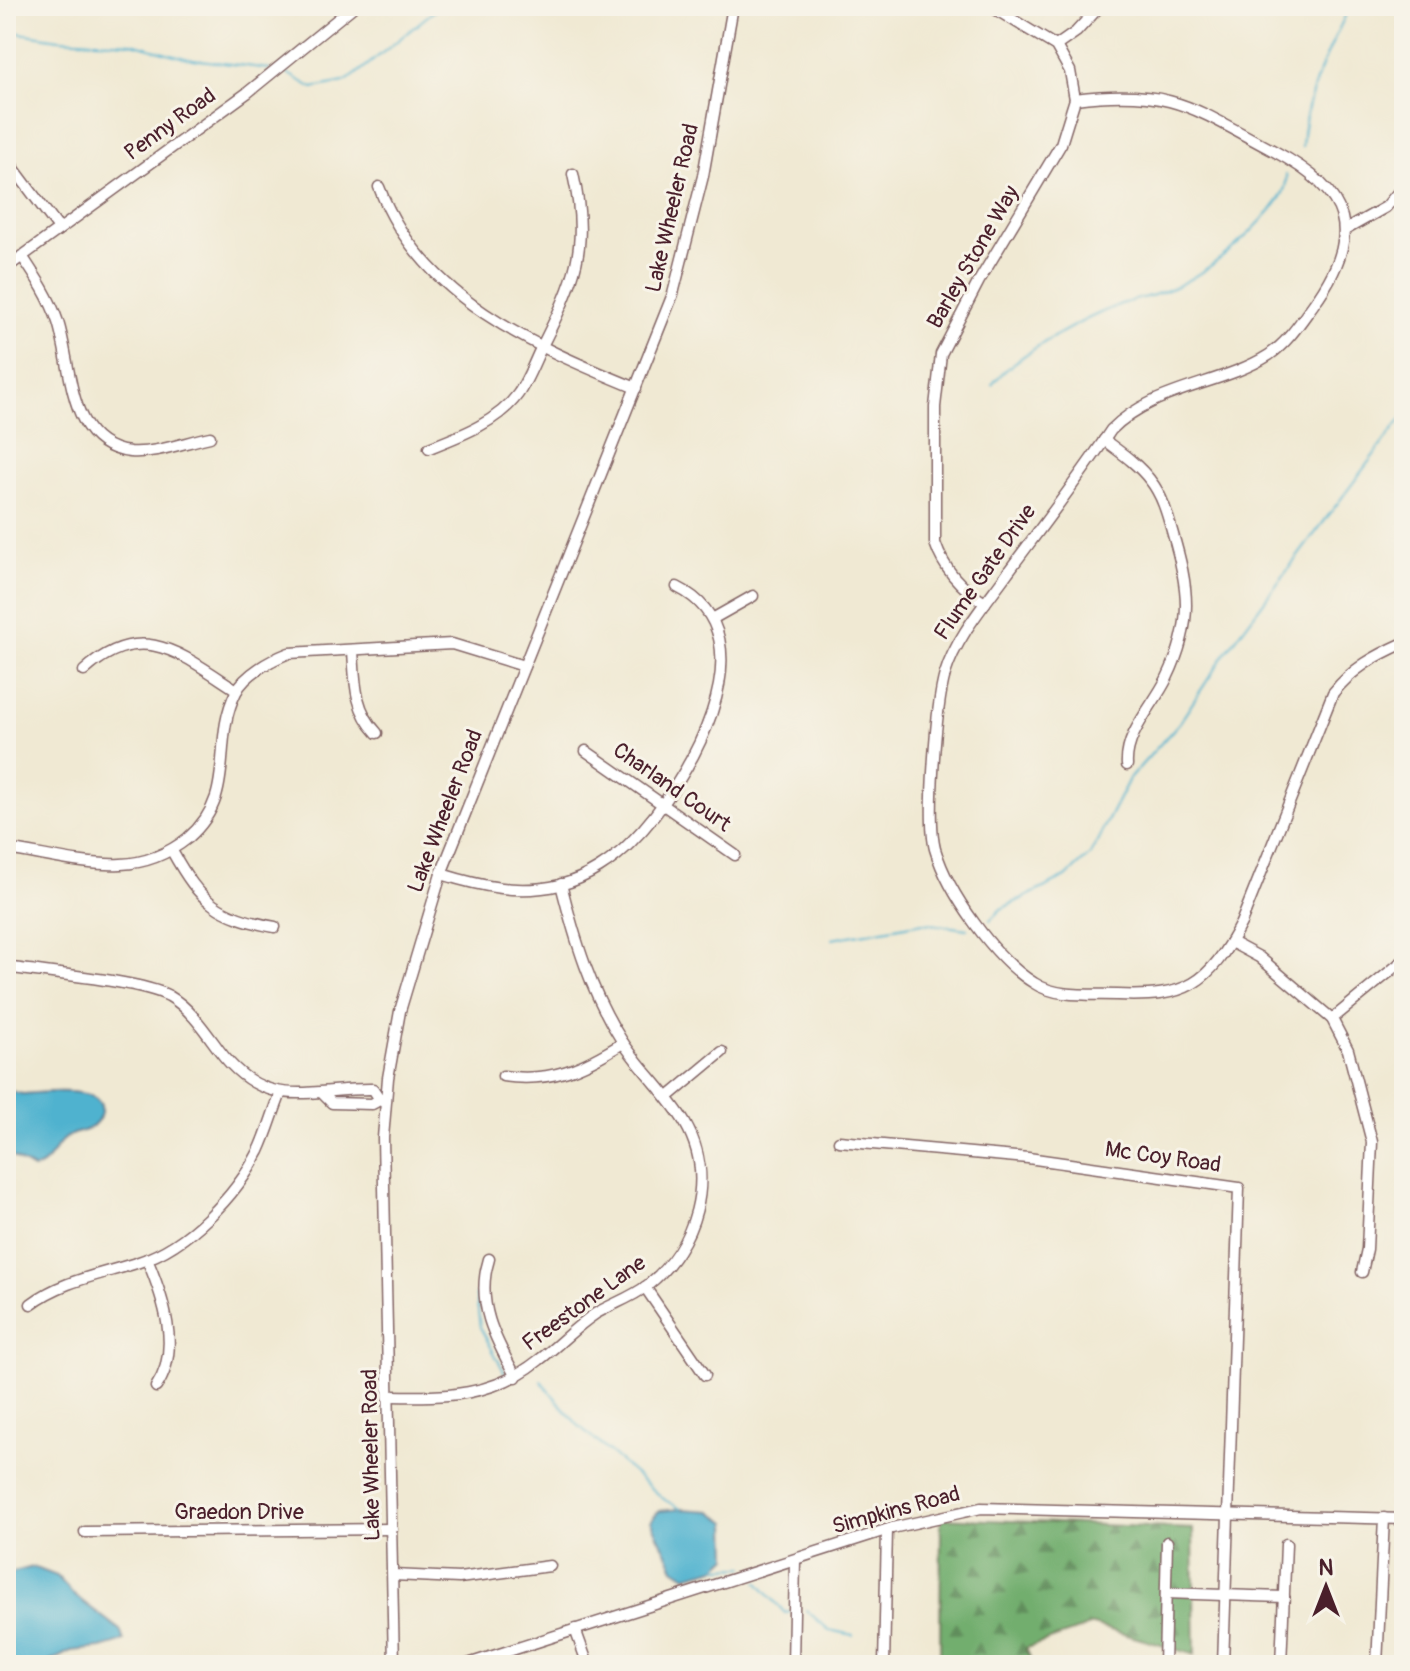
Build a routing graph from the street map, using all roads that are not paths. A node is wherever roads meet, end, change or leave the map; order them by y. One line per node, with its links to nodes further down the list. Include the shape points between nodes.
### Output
1 (354, 6): 11 (street, Penny Road, via 247,93)
2 (733, 6): 16 (street, Lake Wheeler Road, via 682,265)
3 (990, 6): 5 (street)
4 (1100, 6): 5 (street)
5 (1056, 46): 6 (street, via 1070,71)
6 (1075, 99): 12 (street, via 1154,95 1189,105 1313,175 1335,201); 22 (street, Barley Stone Way, via 1061,144 941,354 935,407 935,543 942,563 966,591)
7 (6, 158): 11 (street)
8 (573, 174): 15 (street, via 582,211 579,261)
9 (1404, 185): 12 (street, via 1386,207)
10 (379, 187): 15 (street, via 389,215 420,259 467,301)
11 (59, 229): 13 (street, Penny Road)
12 (1345, 230): 18 (street, Flume Gate Drive, via 1333,276 1281,346 1246,366 1138,408)
13 (22, 256): 14 (street, Penny Road); 17 (street, via 57,320 77,406 93,436 134,452)
14 (6, 268)
15 (541, 347): 16 (street); 19 (street, via 517,395 483,423)
16 (636, 388): 26 (street, Lake Wheeler Road)
17 (210, 437)
18 (1104, 440): 22 (street, Flume Gate Drive); 31 (street, via 1141,469 1158,492 1183,566 1188,601 1182,645 1126,749)
19 (429, 448)
20 (677, 587): 23 (street)
21 (753, 596): 23 (street)
22 (985, 603): 39 (street, Flume Gate Drive, via 944,677 933,823 935,848 951,882 995,951 1035,984 1060,992 1167,996 1199,980)
23 (714, 618): 32 (street, via 723,650 720,683 702,732)
24 (1404, 643): 39 (street, Flume Gate Drive, via 1368,660 1333,693)
25 (353, 650): 26 (street, via 452,644); 28 (street, via 289,653 271,660); 29 (street, via 355,694)
26 (524, 666): 36 (street, Lake Wheeler Road)
27 (84, 671): 28 (street, via 116,647 160,645)
28 (237, 690): 34 (street, via 215,802 205,824)
29 (377, 733)
30 (586, 751): 32 (street, Charland Court)
31 (1127, 765)
32 (663, 805): 35 (street, Charland Court); 37 (street, via 620,853)
33 (6, 849): 34 (street, via 118,865)
34 (172, 851): 38 (street, via 201,897 218,911)
35 (735, 855)
36 (441, 874): 37 (street, via 504,889); 48 (street, Lake Wheeler Road, via 400,1011)
37 (561, 884): 43 (street, Freestone Lane, via 583,964)
38 (275, 927)
39 (1231, 942): 42 (street, via 1259,957)
40 (1404, 960): 42 (street)
41 (6, 967): 46 (street, via 171,997 250,1083)
42 (1332, 1019): 52 (street, via 1348,1050 1372,1142)
43 (623, 1043): 45 (street, via 565,1074 537,1079); 47 (street, Freestone Lane)
44 (722, 1052): 47 (street)
45 (503, 1076)
46 (281, 1093): 48 (street, via 323,1094 332,1103 372,1104); 50 (street, via 259,1150 240,1181 208,1217)
47 (668, 1097): 53 (street, Freestone Lane, via 693,1138 700,1191 681,1250)
48 (382, 1098): 58 (street, Lake Wheeler Road)
49 (839, 1141): 59 (street, Mc Coy Road, via 1028,1158 1239,1188)
50 (147, 1259): 54 (street, via 53,1288); 57 (street, via 163,1299 167,1337 166,1372)
51 (489, 1259): 56 (street, via 486,1314)
52 (1362, 1272)
53 (645, 1287): 55 (street); 56 (street, Freestone Lane, via 593,1316)
54 (31, 1304)
55 (705, 1375)
56 (516, 1377): 58 (street, Freestone Lane, via 474,1394)
57 (156, 1387)
58 (391, 1396): 62 (street, Lake Wheeler Road)
59 (1226, 1514): 60 (street, Simpkins Road); 63 (street, Simpkins Road, via 1013,1506 957,1512); 71 (street)
60 (1384, 1518): 61 (street, Simpkins Road); 82 (street)
61 (1404, 1519)
62 (392, 1529): 64 (street, Graedon Drive); 69 (street, Lake Wheeler Road)
63 (887, 1530): 67 (street, Simpkins Road); 78 (street)
64 (85, 1532)
65 (1167, 1542): 70 (street)
66 (1286, 1544): 72 (street)
67 (795, 1560): 73 (street, Simpkins Road); 77 (street)
68 (550, 1566): 69 (street, via 459,1578)
69 (393, 1575): 74 (street, Lake Wheeler Road)
70 (1166, 1593): 71 (street); 79 (street)
71 (1225, 1596): 72 (street); 80 (street)
72 (1284, 1597): 81 (street)
73 (575, 1629): 75 (street, Simpkins Road); 76 (street)
74 (394, 1665)
75 (465, 1665)
76 (588, 1665)
77 (793, 1665)
78 (884, 1665)
79 (1164, 1665)
80 (1223, 1665)
81 (1281, 1665)
82 (1377, 1665)

